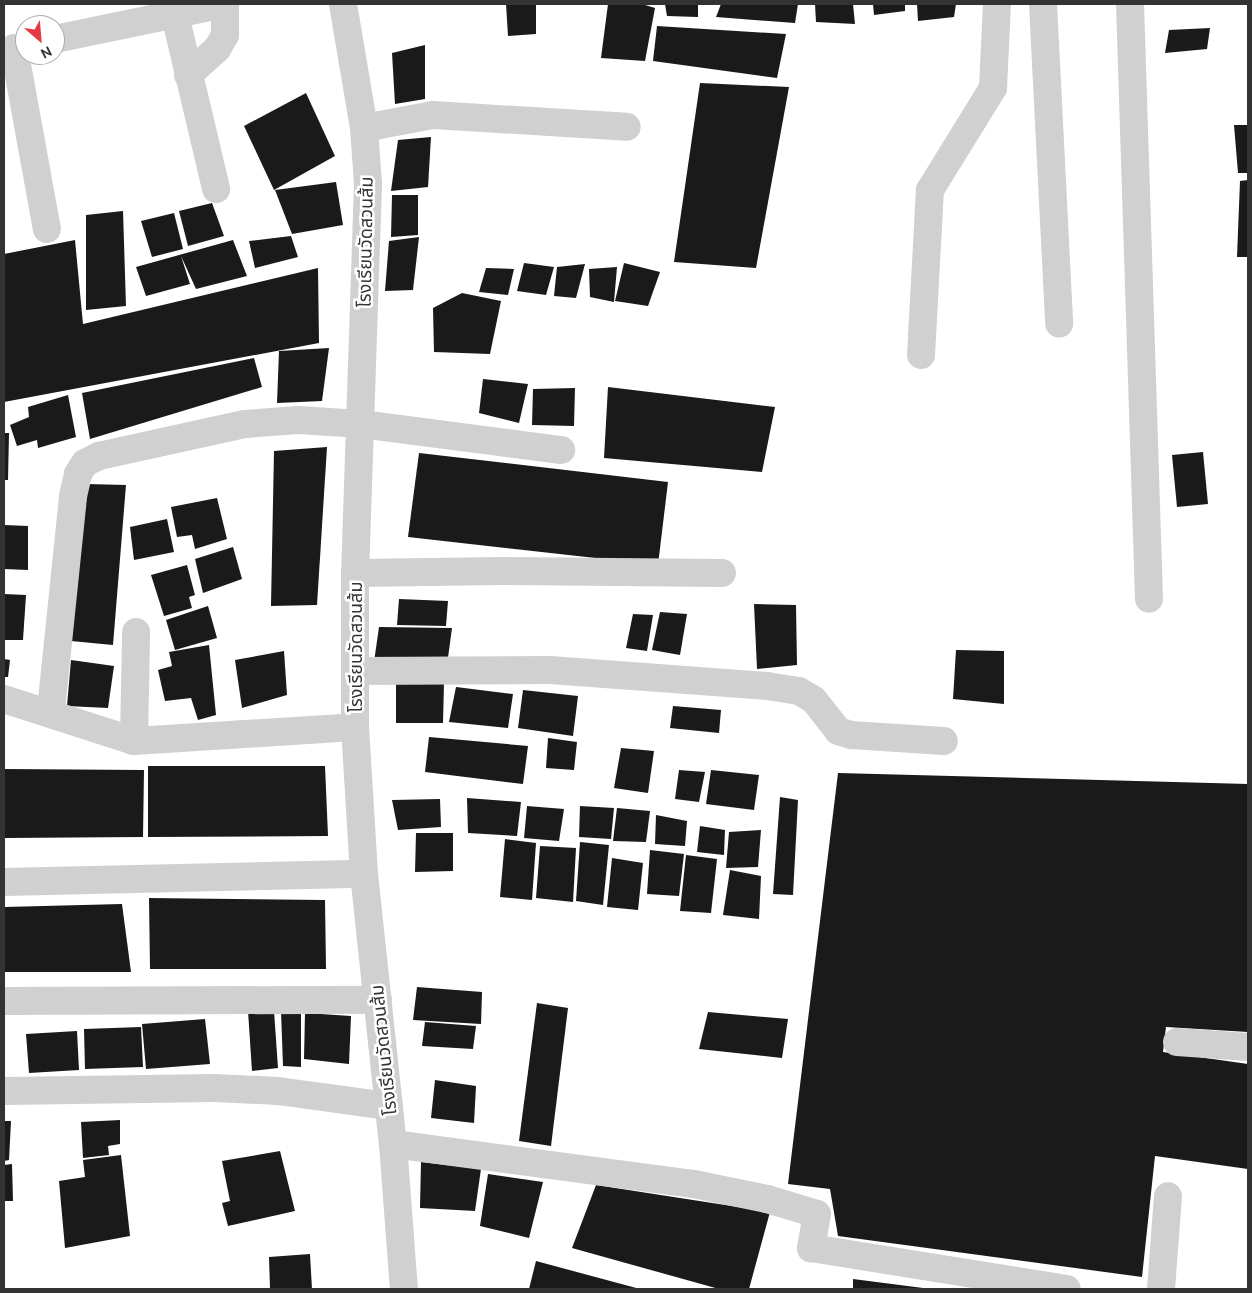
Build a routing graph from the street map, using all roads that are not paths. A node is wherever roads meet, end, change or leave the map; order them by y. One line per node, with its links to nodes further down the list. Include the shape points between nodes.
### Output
1 (225, 4): 6 (street); 10 (street, via 225,35 217,49)
2 (343, 4): 12 (street, โรงเรียนวัดสวนส้ม)
3 (997, 4): 16 (street, via 993,88 930,190)
4 (1043, 4): 15 (street)
5 (1130, 4): 21 (street)
6 (180, 10): 7 (street); 10 (street)
7 (137, 13): 8 (street)
8 (65, 36)
9 (14, 48): 14 (street)
10 (188, 75): 13 (street)
11 (627, 127): 12 (street, via 432,115)
12 (364, 128): 17 (street, โรงเรียนวัดสวนส้ม, via 368,184)
13 (216, 189)
14 (47, 229)
15 (1059, 324)
16 (921, 354)
17 (361, 424): 18 (street); 19 (street, โรงเรียนวัดสวนส้ม); 25 (street, via 298,420 245,424 100,456 85,463 78,474 73,496)
18 (562, 450)
19 (355, 573): 20 (street); 23 (street, โรงเรียนวัดสวนส้ม)
20 (722, 573)
21 (1149, 598)
22 (136, 632): 27 (street)
23 (356, 671): 26 (street, โรงเรียนวัดสวนส้ม); 28 (street, via 550,670 768,686 799,691 814,700 838,731 851,735)
24 (4, 699): 27 (street)
25 (51, 710)
26 (355, 727): 27 (street); 29 (street, โรงเรียนวัดสวนส้ม)
27 (134, 741)
28 (944, 741)
29 (364, 874): 30 (street); 31 (street, โรงเรียนวัดสวนส้ม)
30 (4, 882)
31 (378, 1000): 32 (street); 36 (street, โรงเรียนวัดสวนส้ม)
32 (4, 1001)
33 (1177, 1042): 34 (street)
34 (1248, 1048)
35 (4, 1090): 36 (street, via 215,1088 278,1091)
36 (389, 1106): 37 (street, โรงเรียนวัดสวนส้ม)
37 (393, 1144): 39 (street, โรงเรียนวัดสวนส้ม); 40 (street, via 694,1184 767,1199 817,1214 812,1248)
38 (1168, 1196): 41 (street)
39 (404, 1289)
40 (1067, 1289)
41 (1161, 1289)

